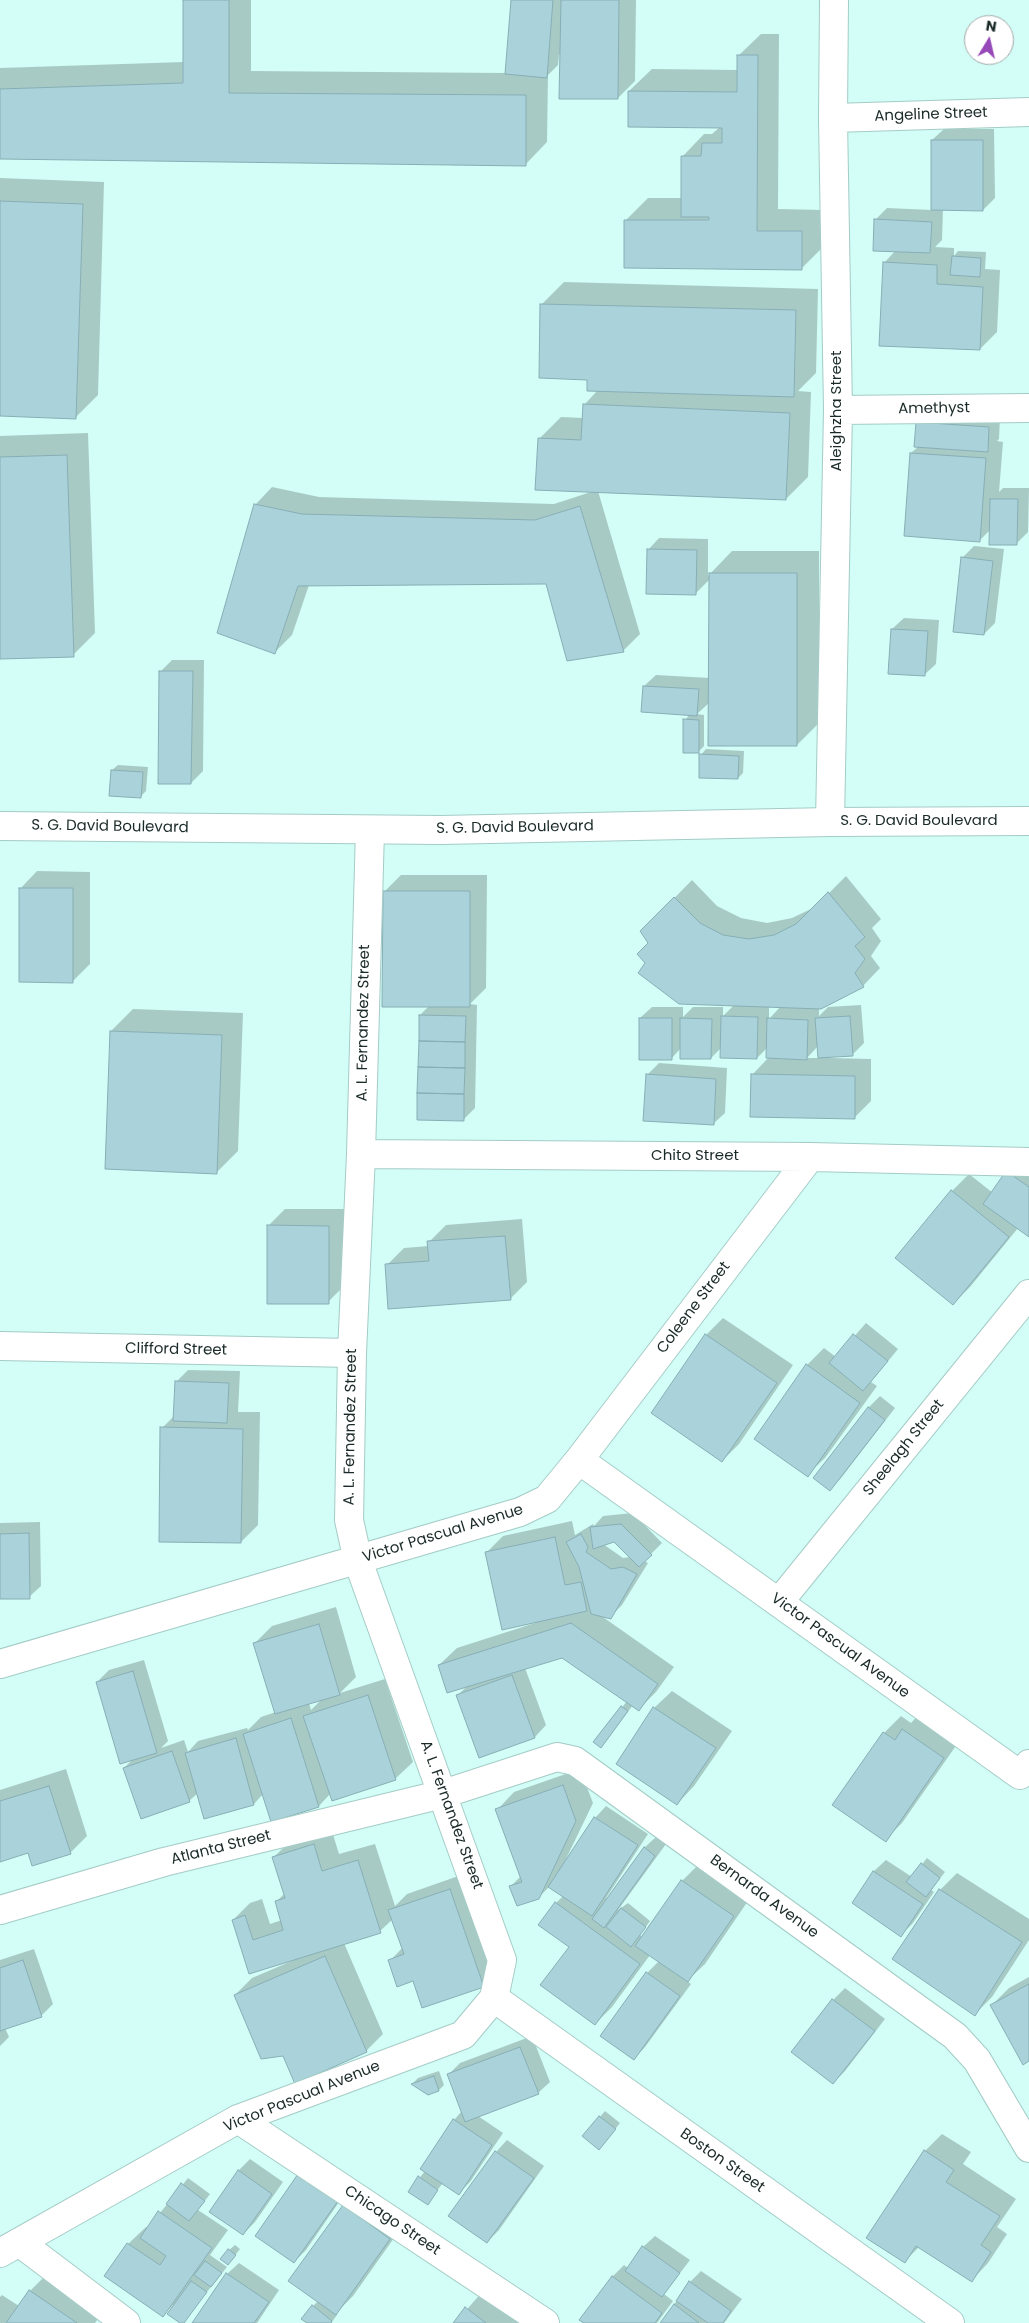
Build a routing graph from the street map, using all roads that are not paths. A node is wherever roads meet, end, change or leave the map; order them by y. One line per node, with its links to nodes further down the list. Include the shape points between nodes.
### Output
1 (834, 0): 3 (street, Aleighzha Street)
2 (1029, 112): 3 (street, Angeline Street)
3 (833, 118): 5 (street, Aleighzha Street)
4 (1029, 408): 5 (street, Amethyst)
5 (838, 410): 7 (street, Aleighzha Street)
6 (1029, 821): 7 (street, S. G. David Boulevard)
7 (830, 822): 9 (street, S. G. David Boulevard)
8 (0, 826): 9 (street, S. G. David Boulevard)
9 (370, 830): 10 (street, A. L. Fernandez Street)
10 (360, 1154): 11 (street, Chito Street); 15 (street, A. L. Fernandez Street)
11 (810, 1157): 12 (street, Chito Street); 16 (street, Coleene Street)
12 (1029, 1162)
13 (1029, 1294): 18 (street, Sheelagh Street)
14 (0, 1346): 15 (street, Clifford Street)
15 (352, 1353): 17 (street, A. L. Fernandez Street, via 349,1520)
16 (579, 1460): 17 (street, Victor Pascual Avenue, via 547,1499 520,1512); 18 (street, Victor Pascual Avenue)
17 (358, 1560): 19 (street, Victor Pascual Avenue); 21 (street, A. L. Fernandez Street)
18 (779, 1602): 20 (street, Victor Pascual Avenue)
19 (0, 1664)
20 (1024, 1770)
21 (443, 1794): 22 (street, Atlanta Street, via 164,1862); 23 (street, A. L. Fernandez Street, via 502,1960); 25 (street, Bernarda Avenue, via 557,1758 575,1761 955,2036 977,2060)
22 (0, 1910)
23 (494, 1998): 24 (street, Victor Pascual Avenue, via 463,2035); 29 (street, Boston Street)
24 (238, 2119): 26 (street, Victor Pascual Avenue); 28 (street, Chicago Street)
25 (1029, 2148)
26 (10, 2248): 27 (street)
27 (126, 2323)
28 (545, 2323)
29 (950, 2323)

